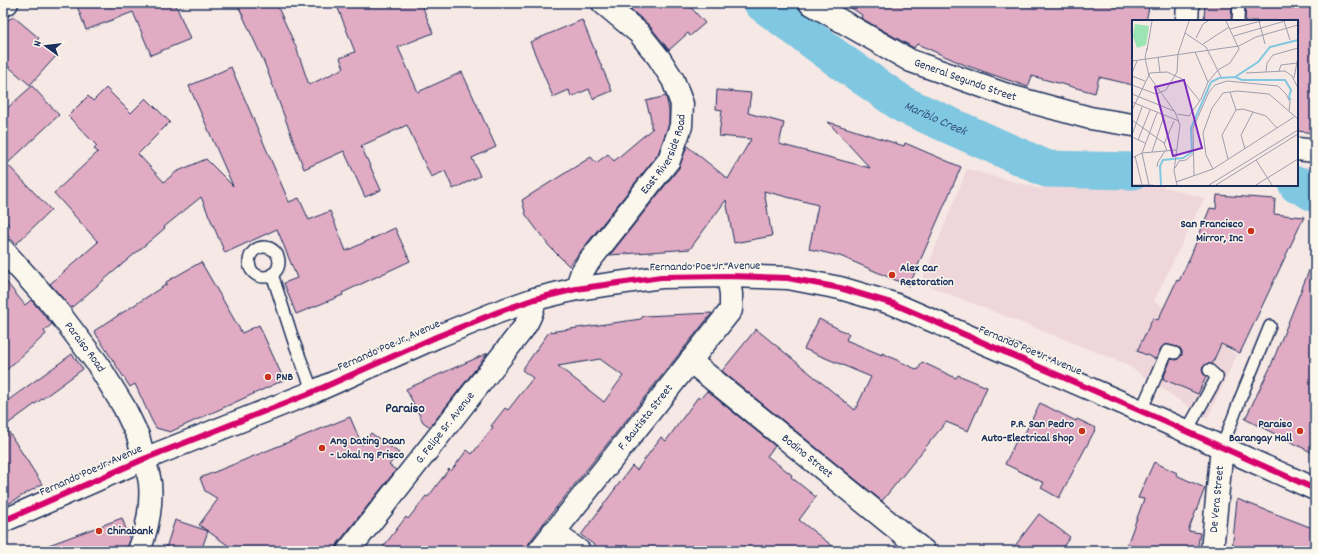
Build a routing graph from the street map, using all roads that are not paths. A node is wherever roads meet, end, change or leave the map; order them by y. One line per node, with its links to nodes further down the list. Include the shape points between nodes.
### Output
1 (603, 3): 13 (street, East Riverside Road, via 639,33 673,80 682,104 681,126 669,160 584,268)
2 (810, 3): 7 (street, General Segundo Street, via 911,61 1010,96 1090,118)
3 (1188, 3): 5 (street)
4 (1239, 3): 6 (lane)
5 (1187, 20)
6 (1238, 20)
7 (1132, 125)
8 (1298, 149): 9 (street)
9 (1315, 151)
10 (3, 250): 23 (street, Paraiso Road, via 56,309 97,363 124,407 138,436)
11 (272, 274): 19 (lane)
12 (728, 276): 13 (street, Fernando Poe Jr. Avenue, via 661,277); 17 (street, F. Bautista Street, via 731,310); 20 (street, Fernando Poe Jr. Avenue, via 788,278 840,288 894,304)
13 (576, 289): 14 (street, Fernando Poe Jr. Avenue)
14 (535, 299): 19 (street, Fernando Poe Jr. Avenue, via 436,337); 28 (street, G. Felipe Sr. Avenue, via 529,320 523,329)
15 (1270, 326): 22 (lane)
16 (1174, 353): 20 (lane, via 1168,351)
17 (690, 361): 26 (street, F. Bautista Street); 31 (street, Bodino Street)
18 (1209, 370): 21 (lane, via 1217,377)
19 (313, 392): 23 (street, Fernando Poe Jr. Avenue)
20 (1141, 411): 21 (street, Fernando Poe Jr. Avenue)
21 (1186, 432): 22 (street, Fernando Poe Jr. Avenue)
22 (1222, 447): 24 (street, Fernando Poe Jr. Avenue); 32 (street, De Vera Street)
23 (144, 459): 25 (street, Fernando Poe Jr. Avenue); 27 (street, Paraiso Road, via 150,483 150,505 148,524)
24 (1315, 489)
25 (3, 521)
26 (553, 532): 29 (street, F. Bautista Street); 30 (street)
27 (139, 551)
28 (348, 551)
29 (539, 551)
30 (579, 551)
31 (924, 551)
32 (1212, 551)

